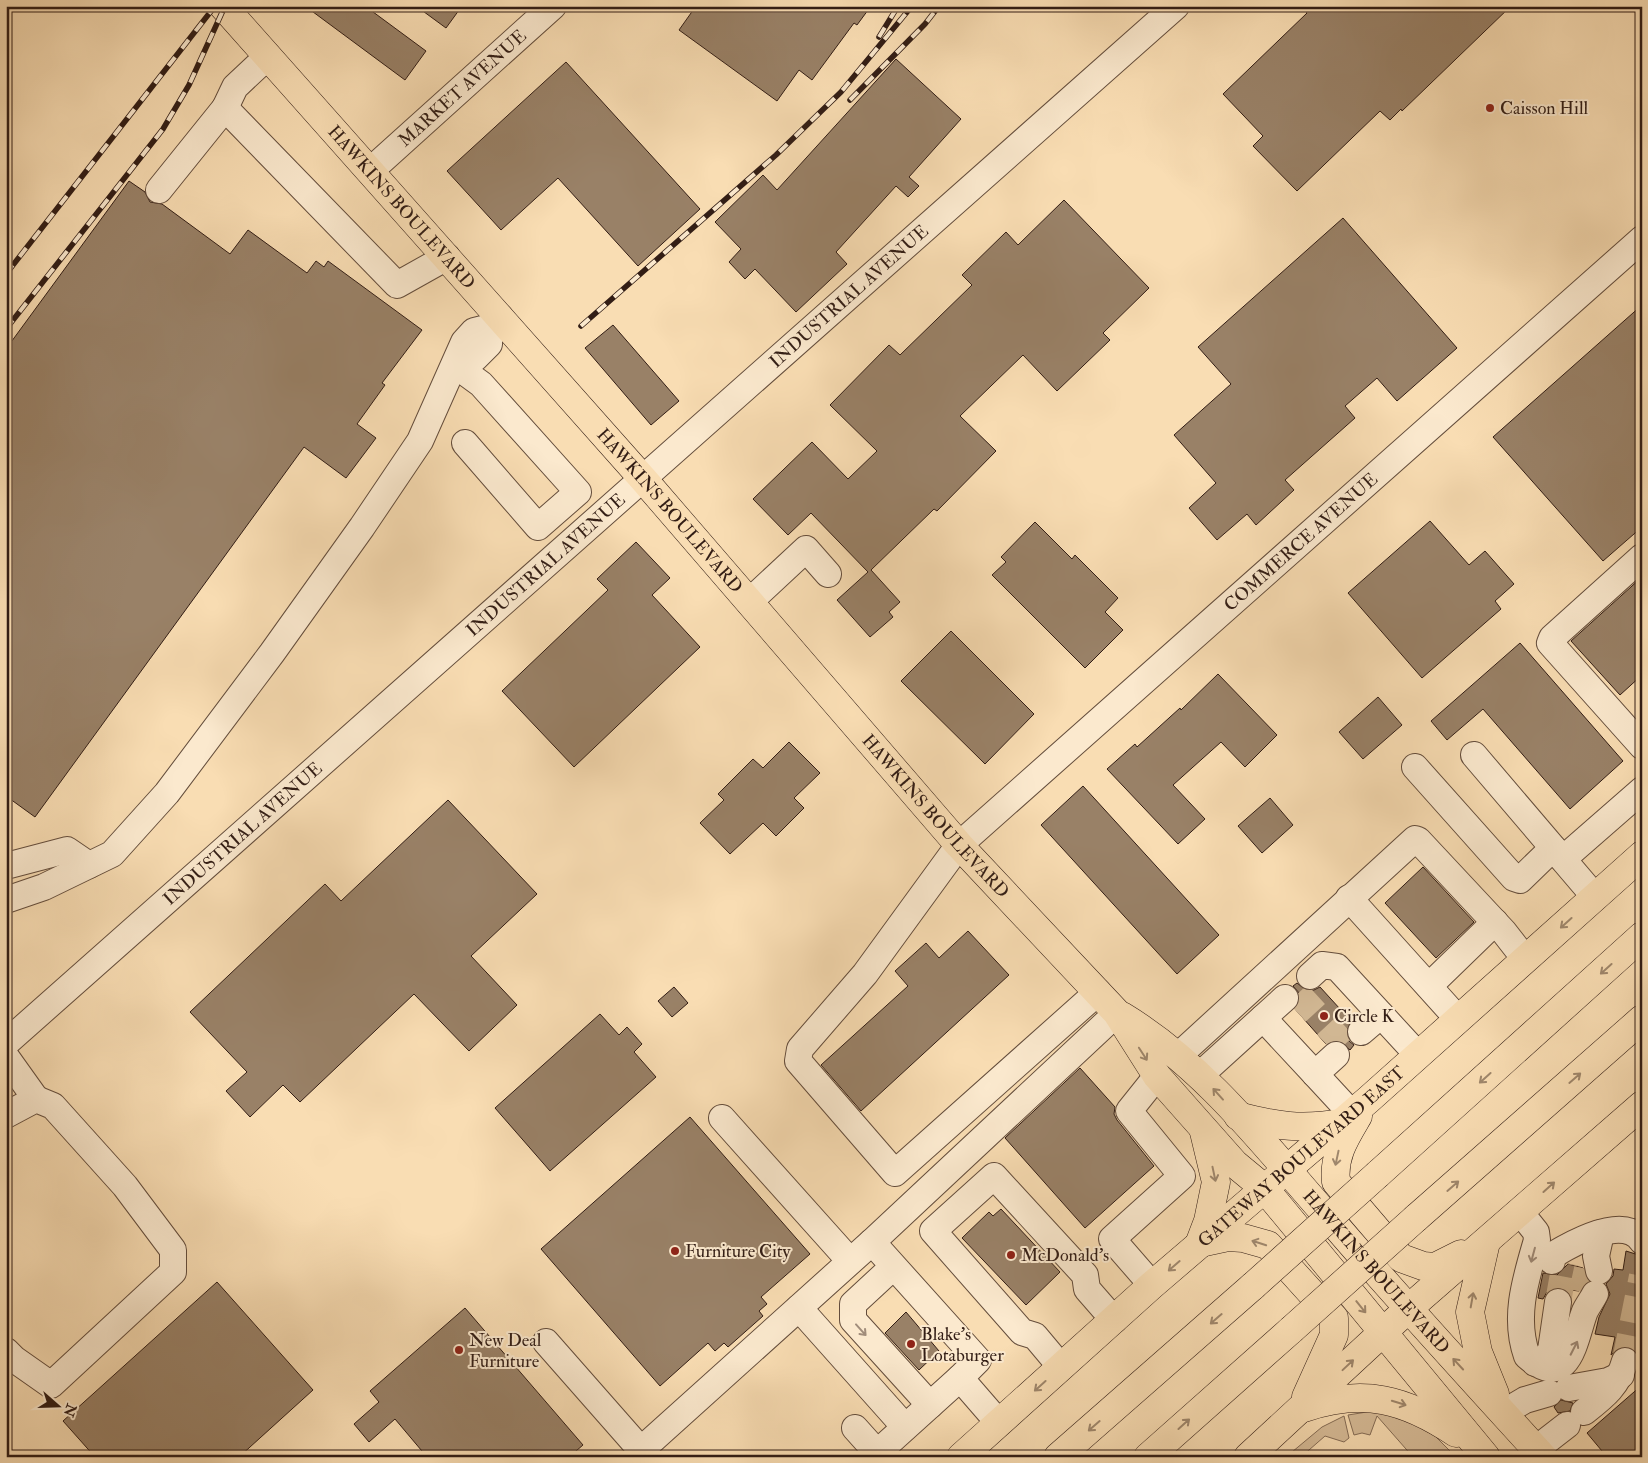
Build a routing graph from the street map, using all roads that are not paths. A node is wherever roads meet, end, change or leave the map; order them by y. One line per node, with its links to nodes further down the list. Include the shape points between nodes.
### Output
1 (223, 6): 4 (main road, HAWKINS BOULEVARD)
2 (553, 6): 6 (street, MARKET AVENUE)
3 (1166, 10): 13 (street, INDUSTRIAL AVENUE)
4 (268, 56): 5 (street, via 234,87); 6 (main road, HAWKINS BOULEVARD)
5 (225, 108): 7 (street); 9 (street, via 397,285)
6 (370, 171): 9 (main road, HAWKINS BOULEVARD)
7 (159, 190)
8 (1641, 241): 21 (street, COMMERCE AVENUE)
9 (447, 258): 10 (main road, HAWKINS BOULEVARD)
10 (495, 322): 11 (street, via 474,330 464,342); 13 (main road, HAWKINS BOULEVARD)
11 (457, 361): 12 (street, via 578,492 538,527); 24 (street, via 438,396 420,441 272,653 168,793 112,854)
12 (465, 443)
13 (644, 480): 16 (main road, HAWKINS BOULEVARD); 42 (street, INDUSTRIAL AVENUE)
14 (1642, 557): 17 (street, via 1550,643)
15 (828, 574): 16 (street, via 806,549)
16 (749, 602): 21 (main road, HAWKINS BOULEVARD)
17 (1636, 729)
18 (1474, 755): 22 (street)
19 (1415, 767): 22 (street, via 1514,878 1520,880)
20 (1642, 790): 22 (street)
21 (959, 845): 34 (main road, HAWKINS BOULEVARD); 34 (street, COMMERCE AVENUE, via 865,974 800,1049 798,1061 896,1173)
22 (1558, 853): 26 (street)
23 (1642, 855): 26 (main road, GATEWAY BOULEVARD EAST)
24 (89, 865): 25 (street, via 67,850); 28 (street)
25 (6, 866)
26 (1595, 897): 31 (main road, GATEWAY BOULEVARD EAST, one-way to 31)
27 (1349, 898): 29 (street, via 1411,841 1418,840); 33 (street); 45 (street)
28 (6, 900)
29 (1495, 922): 31 (street); 33 (street)
30 (1642, 936): 90 (main road, one-way to 90, bridge)
31 (1525, 959): 38 (main road, GATEWAY BOULEVARD EAST)
32 (1316, 982): 36 (street, via 1322,965 1337,967)
33 (1429, 986): 38 (street)
34 (1098, 992): 37 (main road, HAWKINS BOULEVARD)
35 (1291, 1005): 40 (street)
36 (1375, 1009): 41 (street); 44 (street)
37 (1116, 1013): 45 (main road, HAWKINS BOULEVARD, via 1153,1034); 49 (main road, HAWKINS BOULEVARD, one-way to 49); 59 (street)
38 (1458, 1019): 44 (main road, GATEWAY BOULEVARD EAST)
39 (1642, 1019): 92 (main road, one-way to 39, bridge)
40 (1269, 1024): 47 (street); 48 (street)
41 (1356, 1027)
42 (6, 1043)
43 (1331, 1049): 47 (street)
44 (1418, 1055): 52 (main road, GATEWAY BOULEVARD EAST)
45 (1178, 1056): 48 (main road, HAWKINS BOULEVARD)
46 (6, 1057): 50 (street)
47 (1310, 1068): 52 (street)
48 (1200, 1075): 54 (main road, HAWKINS BOULEVARD, one-way to 48)
49 (1157, 1076): 56 (main road, HAWKINS BOULEVARD); 68 (street, via 1129,1111 1182,1176 1112,1239)
50 (36, 1099): 53 (street); 77 (street, via 53,1106 125,1186 173,1250 173,1272 51,1385)
51 (1642, 1104): 60 (main road, one-way to 51)
52 (1353, 1112): 54 (main road, via 1298,1128); 57 (main road, GATEWAY BOULEVARD EAST); 64 (main road, one-way to 64, via 1340,1145 1336,1182 1401,1258 1435,1267)
53 (6, 1114)
54 (1238, 1116): 57 (main road, HAWKINS BOULEVARD)
55 (722, 1118): 66 (street)
56 (1203, 1126): 58 (main road, HAWKINS BOULEVARD, via 1235,1164); 65 (main road, one-way to 65, via 1216,1182)
57 (1286, 1170): 58 (main road, GATEWAY BOULEVARD EAST); 71 (main road, HAWKINS BOULEVARD)
58 (1264, 1188): 65 (main road, GATEWAY BOULEVARD EAST); 75 (main road, HAWKINS BOULEVARD, one-way to 75)
59 (911, 1206): 61 (street); 63 (street)
60 (1520, 1212): 64 (main road); 78 (street, one-way to 78, via 1536,1232 1520,1323 1527,1356)
61 (933, 1231): 69 (street, via 994,1176 1085,1275); 74 (street, via 1022,1332)
62 (1642, 1241): 78 (street, one-way to 62, via 1554,1368 1564,1363 1576,1346 1583,1270 1628,1230)
63 (872, 1242): 66 (street); 67 (street)
64 (1486, 1242): 71 (main road); 83 (main road, one-way to 64, via 1478,1352 1470,1312)
65 (1200, 1244): 68 (main road, GATEWAY BOULEVARD EAST, one-way to 68); 82 (main road, one-way to 65, via 1334,1334 1334,1318 1268,1246 1228,1237)
66 (850, 1261): 70 (street)
67 (893, 1267): 80 (street, via 978,1360); 81 (street, one-way to 81, via 853,1304 853,1320)
68 (1152, 1285): 73 (main road, GATEWAY BOULEVARD EAST)
69 (1079, 1296): 73 (street); 74 (street, via 1075,1286 1001,1202 987,1200 963,1221 960,1239)
70 (799, 1308): 85 (street); 87 (street)
71 (1408, 1309): 75 (main road); 83 (main road, HAWKINS BOULEVARD, one-way to 71)
72 (1552, 1309): 78 (street, via 1551,1350 1548,1356)
73 (1114, 1320): 79 (main road, GATEWAY BOULEVARD EAST)
74 (1043, 1330): 79 (street)
75 (1382, 1334): 82 (main road, one-way to 75); 94 (main road, HAWKINS BOULEVARD)
76 (546, 1342): 87 (street)
77 (6, 1351)
78 (1535, 1363)
79 (1061, 1367): 84 (main road, GATEWAY BOULEVARD EAST, one-way to 84)
80 (960, 1378): 81 (street); 84 (street)
81 (930, 1405): 85 (street)
82 (1300, 1410): 93 (main road); 94 (main road, one-way to 94, via 1334,1400 1361,1397 1405,1404 1438,1421)
83 (1503, 1413): 88 (main road, HAWKINS BOULEVARD); 88 (street, via 1526,1400 1608,1381 1623,1368 1608,1394 1576,1418)
84 (999, 1423): 91 (main road, GATEWAY BOULEVARD EAST)
85 (905, 1427): 89 (street)
86 (855, 1428): 89 (street)
87 (645, 1453)
88 (1539, 1453)
89 (879, 1455)
90 (1058, 1456)
91 (961, 1457)
92 (1148, 1457)
93 (1248, 1457)
94 (1486, 1457)

